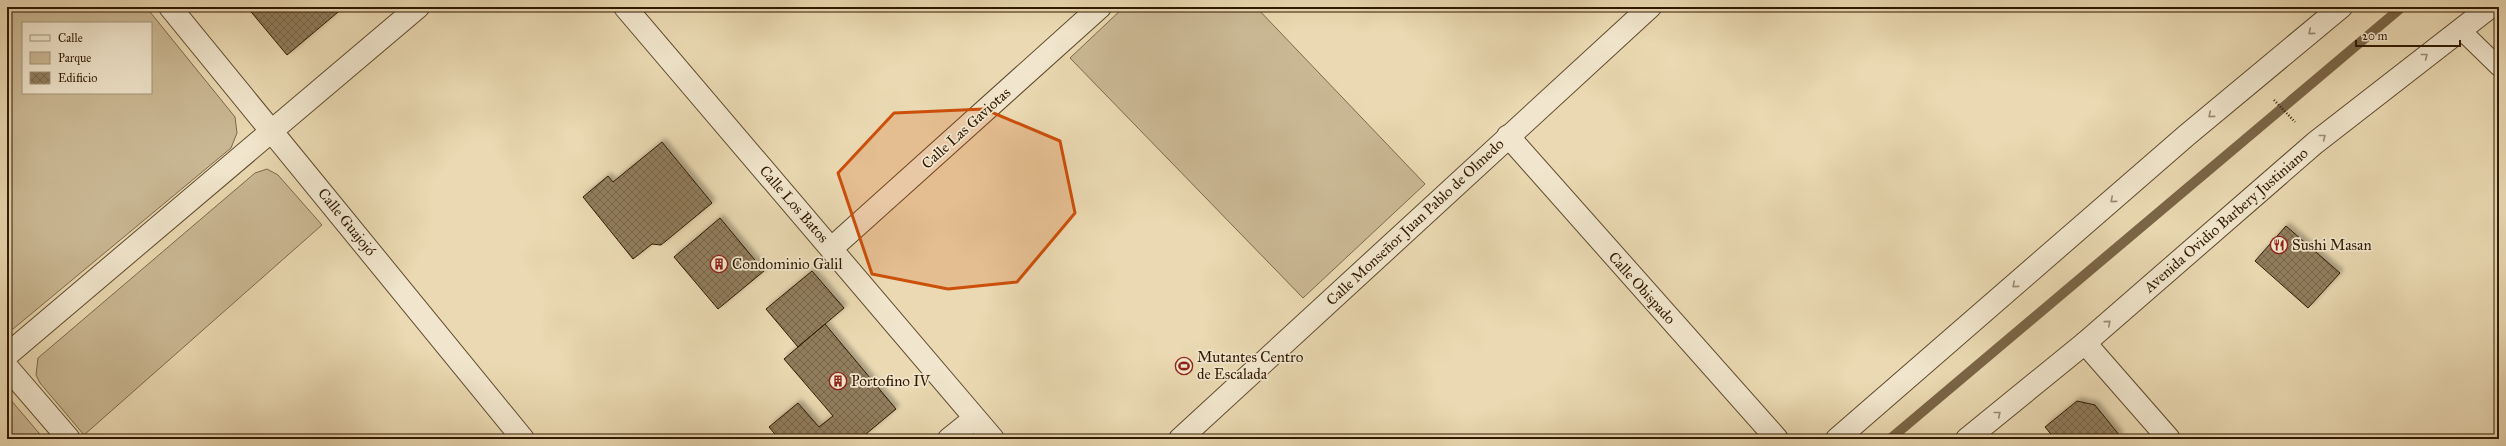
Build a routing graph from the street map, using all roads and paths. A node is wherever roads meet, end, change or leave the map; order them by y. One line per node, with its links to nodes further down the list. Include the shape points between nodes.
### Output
1 (170, 7): 12 (street, Calle Guajojó)
2 (418, 7): 12 (street)
3 (625, 7): 14 (street, Calle Los Batos)
4 (1100, 7): 14 (street, Calle Las Gaviotas)
5 (1650, 7): 13 (street, Calle Monseñor Juan Pablo de Olmedo)
6 (2341, 7): 25 (street, one-way to 25, via 2187,135)
7 (2490, 7): 8 (street, Avenida Ovidio Barbery Justiniano)
8 (2460, 30): 9 (lane); 15 (street, Avenida Ovidio Barbery Justiniano, one-way to 8, via 2315,143)
9 (2499, 67)
10 (2270, 96): 11 (path)
11 (2293, 120)
12 (273, 132): 16 (street); 20 (street, Calle Guajojó)
13 (1508, 136): 23 (street, Calle Monseñor Juan Pablo de Olmedo); 24 (street, Calle Obispado)
14 (832, 248): 18 (street, Calle Los Batos)
15 (2085, 343): 26 (street, Avenida Ovidio Barbery Justiniano, one-way to 15); 27 (street)
16 (7, 356)
17 (7, 367): 19 (street)
18 (975, 418): 21 (street); 22 (street, Calle Los Batos)
19 (69, 439)
20 (523, 439)
21 (949, 439)
22 (993, 439)
23 (1180, 439)
24 (1776, 439)
25 (1838, 439)
26 (1967, 439)
27 (2169, 439)

